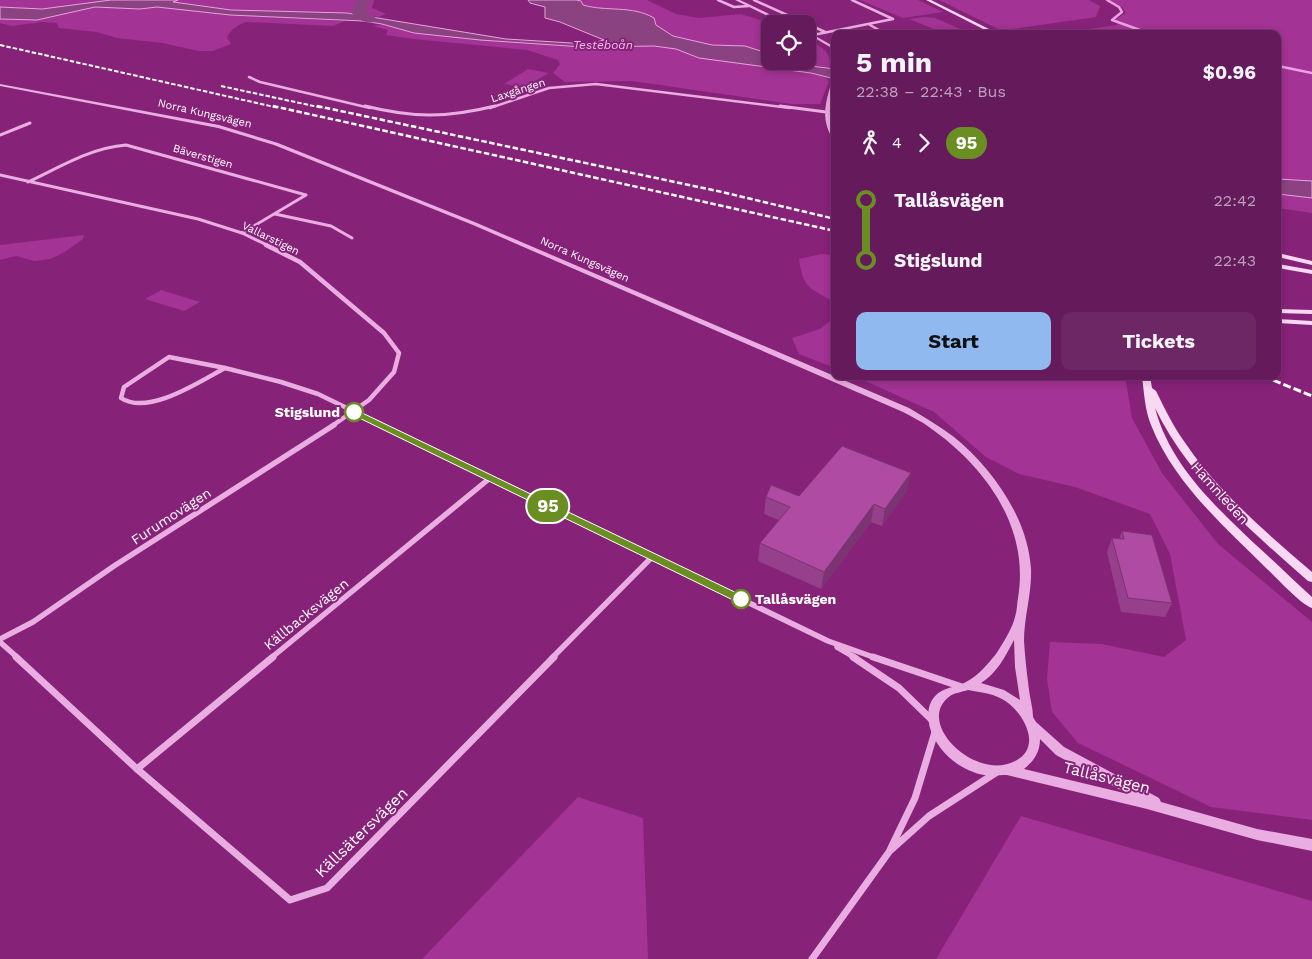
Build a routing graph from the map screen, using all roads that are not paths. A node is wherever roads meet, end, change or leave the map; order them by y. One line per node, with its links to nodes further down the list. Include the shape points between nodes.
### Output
1 (718, 0): 6 (street, via 734,7)
2 (737, 0): 6 (street)
3 (754, 0): 8 (street)
4 (852, 0): 9 (street, via 892,19)
5 (928, 0): 13 (main road)
6 (749, 6): 7 (street)
7 (768, 15)
8 (787, 15)
9 (870, 25): 11 (street); 12 (street)
10 (816, 28): 15 (street)
11 (842, 30)
12 (879, 30)
13 (989, 30)
14 (831, 32): 15 (street)
15 (826, 33): 16 (street)
16 (816, 35)
17 (816, 37): 18 (street)
18 (831, 46)
19 (249, 77): 22 (street, Laxgången, via 393,113 427,116 463,114 549,88 596,84)
20 (0, 85): 40 (street, Norra Kungsvägen, via 219,127 276,144 470,222)
21 (831, 94): 22 (street)
22 (826, 112): 24 (street)
23 (30, 123): 25 (street)
24 (831, 126)
25 (0, 135)
26 (0, 175): 27 (street, Vallarstigen)
27 (27, 182): 28 (street, Bäverstigen, via 100,149 126,145 306,195); 29 (street, Vallarstigen, via 198,219)
28 (275, 214): 29 (street, Bäverstigen); 30 (street, via 331,226)
29 (242, 233): 44 (street, Vallarstigen, via 300,262 384,333 400,353 394,372)
30 (352, 238)
31 (1281, 256): 32 (main road)
32 (1312, 263)
33 (1281, 267): 34 (main road)
34 (1312, 272)
35 (1281, 311): 36 (main road)
36 (1312, 312)
37 (1281, 321): 38 (main road)
38 (1312, 323)
39 (226, 368): 39 (street, Tallåsvägen, via 168,356 124,388 121,398 131,404 145,403 171,395); 44 (street, Tallåsvägen, via 288,382)
40 (831, 378)
41 (836, 380): 49 (street, Norra Kungsvägen, via 906,410 936,428 975,462 996,490 1018,533 1025,561 1025,590)
42 (1147, 380): 48 (main road, Hamnleden, via 1156,426 1185,476 1209,505)
43 (1148, 380): 47 (main road, Hamnleden, via 1169,427 1204,476 1237,511)
44 (354, 412): 45 (street, Tallåsvägen); 50 (street, Furumovägen)
45 (490, 478): 46 (street, Tallåsvägen); 55 (street, Källbacksvägen)
46 (652, 557): 51 (street, Tallåsvägen); 55 (street, Källsätersvägen, via 327,888 290,900)
47 (1312, 578)
48 (1312, 604)
49 (1020, 618): 52 (street, Norra Kungsvägen, via 1001,655 986,674); 53 (street, Norra Kungsvägen, via 1019,662)
50 (0, 641): 55 (street, Källsätersvägen)
51 (828, 641): 52 (street, Tallåsvägen, via 928,677); 54 (street, Tallåsvägen, via 897,684 916,700)
52 (965, 686): 53 (street, Tallåsvägen, via 1002,694 1017,703); 54 (street, via 949,691 940,699 934,709)
53 (1031, 721): 56 (street, via 1036,737 1029,758 1020,765); 57 (street, Tallåsvägen, via 1060,751)
54 (934, 726): 56 (street, Tallåsvägen, via 942,744 960,760 983,769); 59 (street, via 915,798)
55 (137, 769)
56 (1003, 770): 57 (street, Tallåsvägen); 59 (street, via 929,816)
57 (1169, 809): 58 (street, Tallåsvägen, via 1243,832)
58 (1312, 845)
59 (889, 852): 60 (street)
60 (812, 959)

